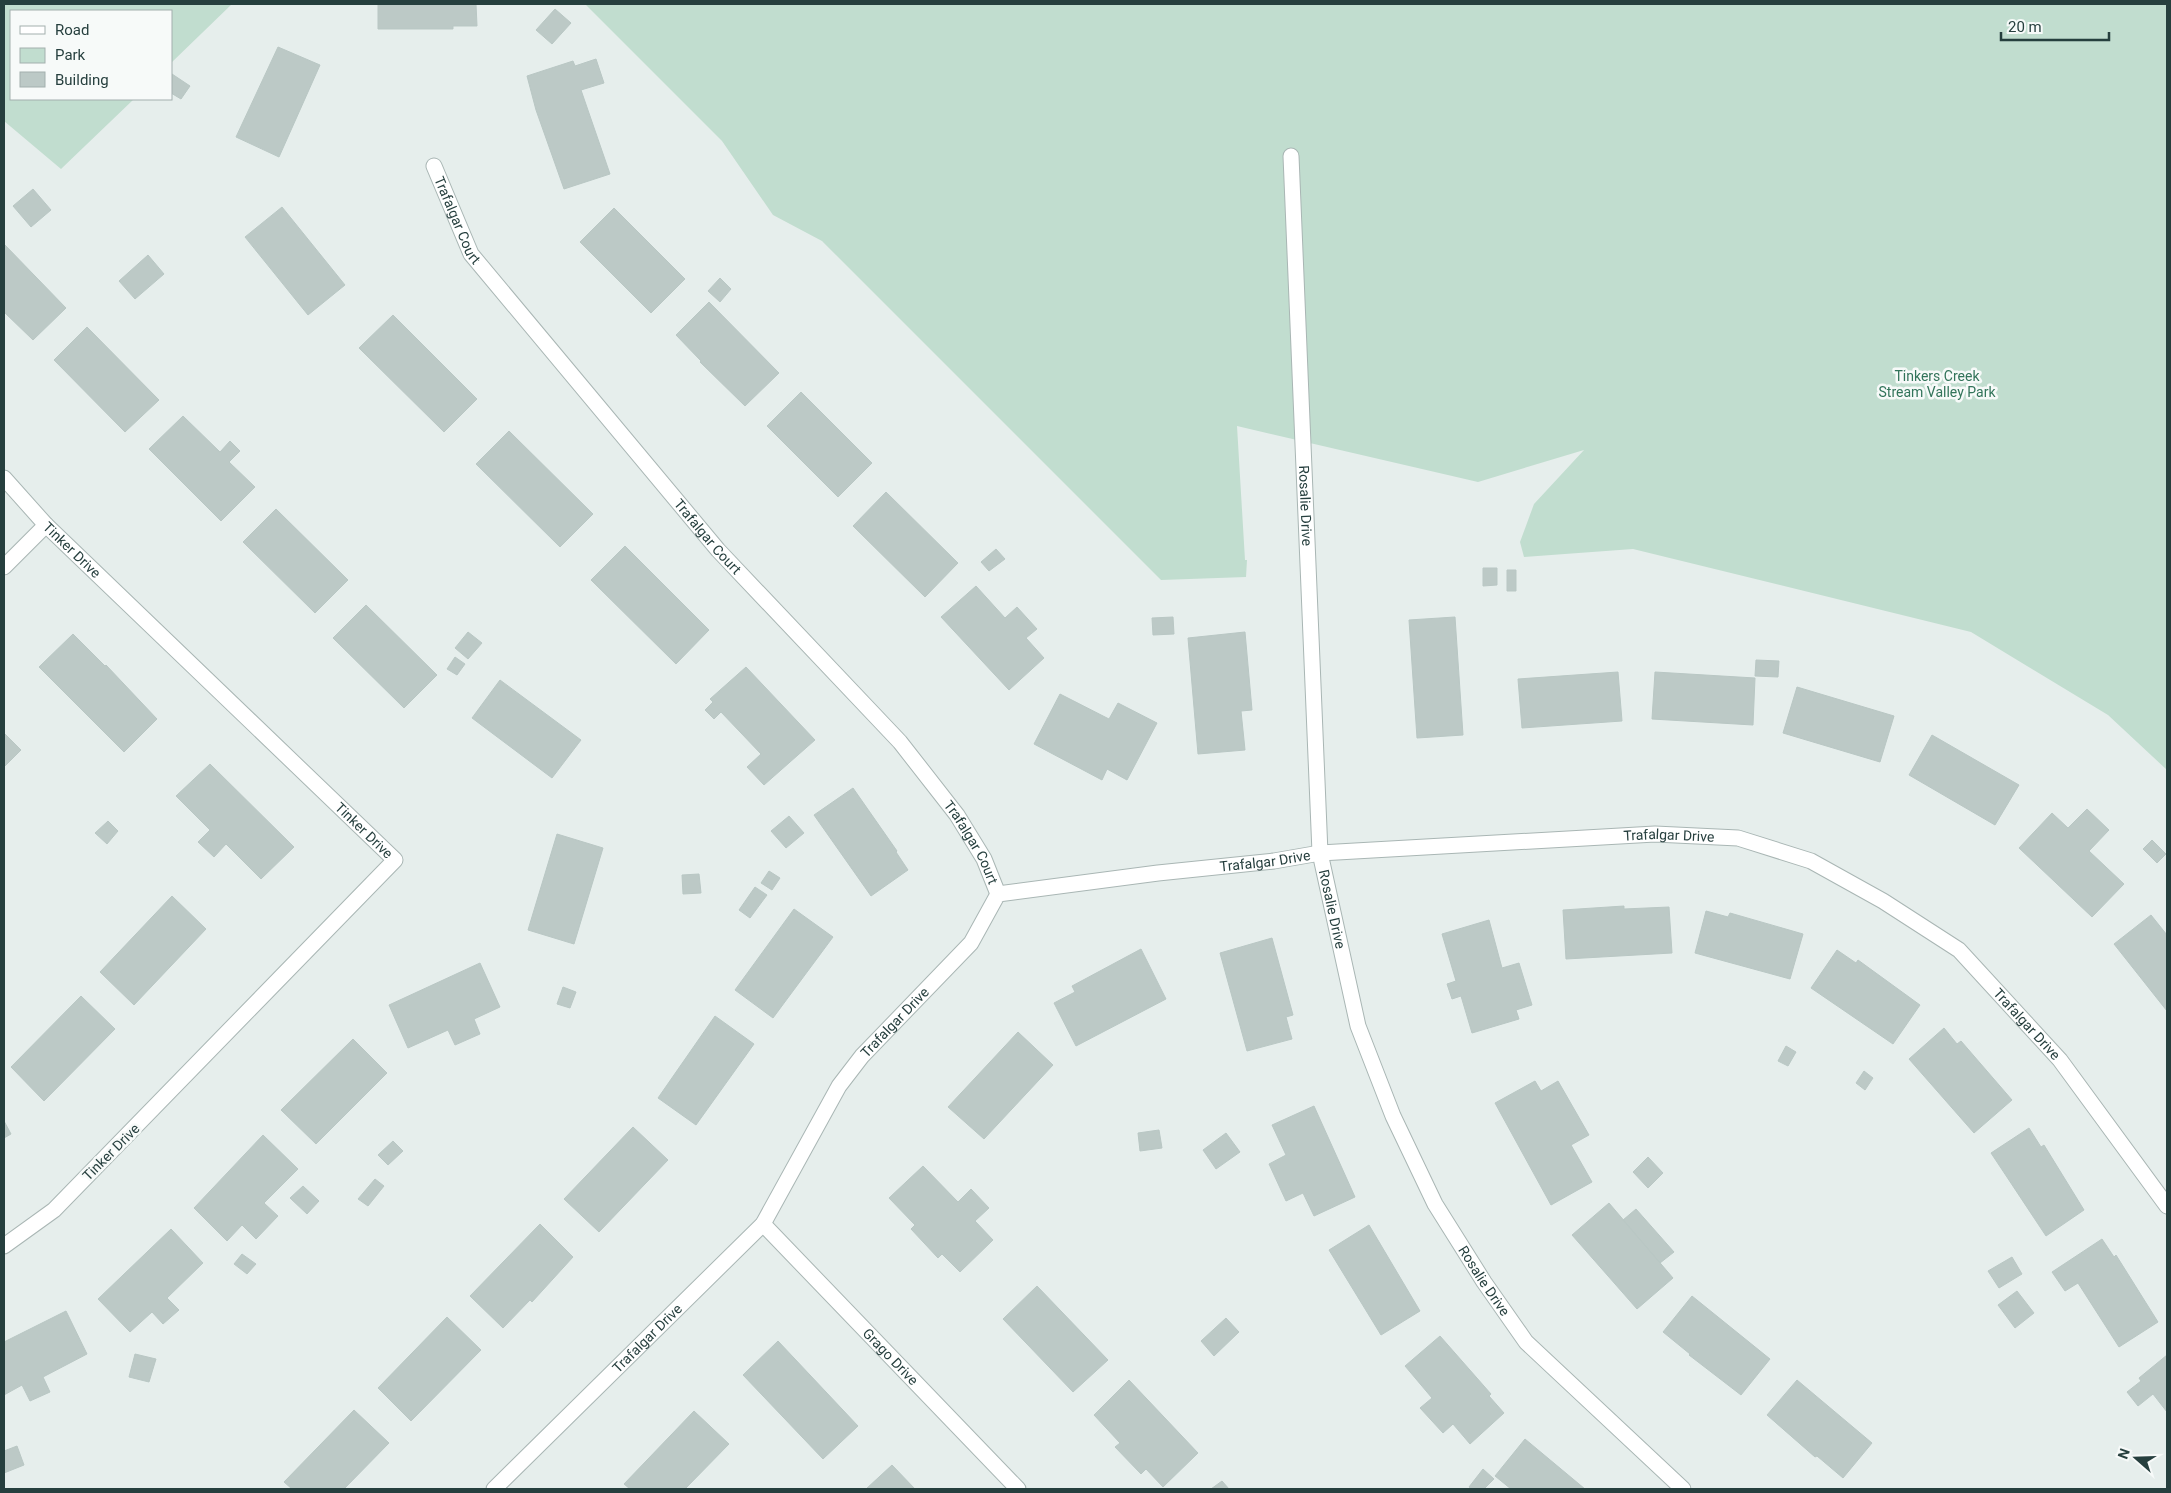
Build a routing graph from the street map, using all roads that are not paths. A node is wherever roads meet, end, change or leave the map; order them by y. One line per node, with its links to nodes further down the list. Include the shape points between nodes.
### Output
1 (1292, 156): 6 (street, Rosalie Drive)
2 (434, 166): 7 (street, Trafalgar Court, via 471,254 718,550 900,742 957,815 984,859)
3 (4, 478): 4 (street, Tinker Drive)
4 (46, 525): 5 (street); 10 (street, Tinker Drive, via 395,860 54,1210)
5 (4, 567)
6 (1320, 854): 7 (street, Trafalgar Drive); 8 (street, Trafalgar Drive, via 1655,834 1738,838 1810,861 1882,901 1959,950 2060,1060); 13 (street, Rosalie Drive, via 1358,1026 1392,1116 1435,1204 1526,1342)
7 (998, 894): 9 (street, Trafalgar Drive, via 971,943 862,1056 839,1086)
8 (2167, 1206)
9 (763, 1224): 11 (street, Trafalgar Drive); 12 (street, Grago Drive)
10 (4, 1246)
11 (494, 1489)
12 (1018, 1489)
13 (1683, 1489)

